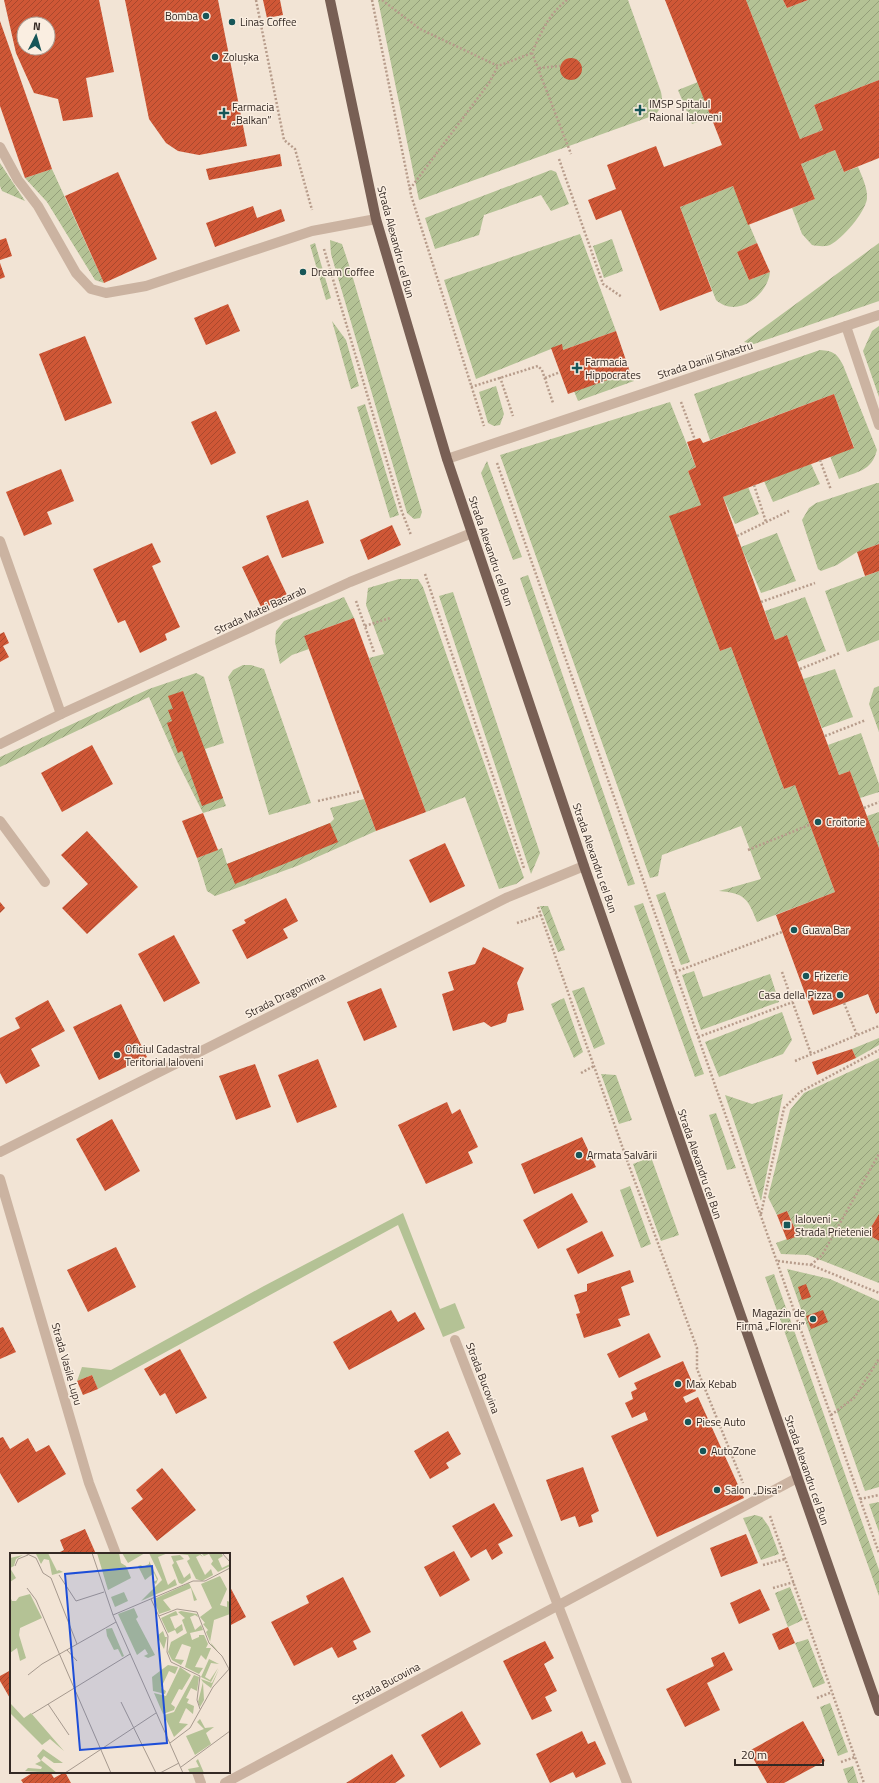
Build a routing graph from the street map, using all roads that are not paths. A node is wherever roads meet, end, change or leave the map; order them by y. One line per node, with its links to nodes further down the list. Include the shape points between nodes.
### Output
1 (330, 0): 3 (main road, Strada Alexandru cel Bun)
2 (0, 147): 3 (street, via 18,180 38,206 76,273 91,289 106,293 146,286 318,230)
3 (376, 219): 7 (main road, Strada Alexandru cel Bun)
4 (879, 315): 5 (street, Strada Daniil Sihastru)
5 (846, 326): 6 (street); 7 (street, Strada Daniil Sihastru)
6 (879, 425)
7 (447, 459): 8 (main road, Strada Alexandru cel Bun)
8 (472, 533): 10 (street, Strada Matei Basarab, via 350,582); 13 (main road, Strada Alexandru cel Bun)
9 (0, 541): 10 (street)
10 (61, 714): 11 (street, Strada Matei Basarab)
11 (0, 744)
12 (0, 821): 14 (street)
13 (584, 866): 15 (street, Strada Dragomirna, via 506,898); 18 (main road, Strada Alexandru cel Bun)
14 (45, 882)
15 (0, 1152)
16 (0, 1179): 19 (street, Strada Vasile Lupu, via 89,1483)
17 (455, 1340): 20 (street, Strada Bucovina)
18 (797, 1478): 20 (street, Strada Bucovina); 21 (main road, Strada Alexandru cel Bun)
19 (116, 1553)
20 (558, 1604): 24 (street, Strada Bucovina); 25 (street, Strada Bucovina)
21 (879, 1711)
22 (197, 1773): 23 (street)
23 (201, 1783)
24 (225, 1783)
25 (627, 1783)

